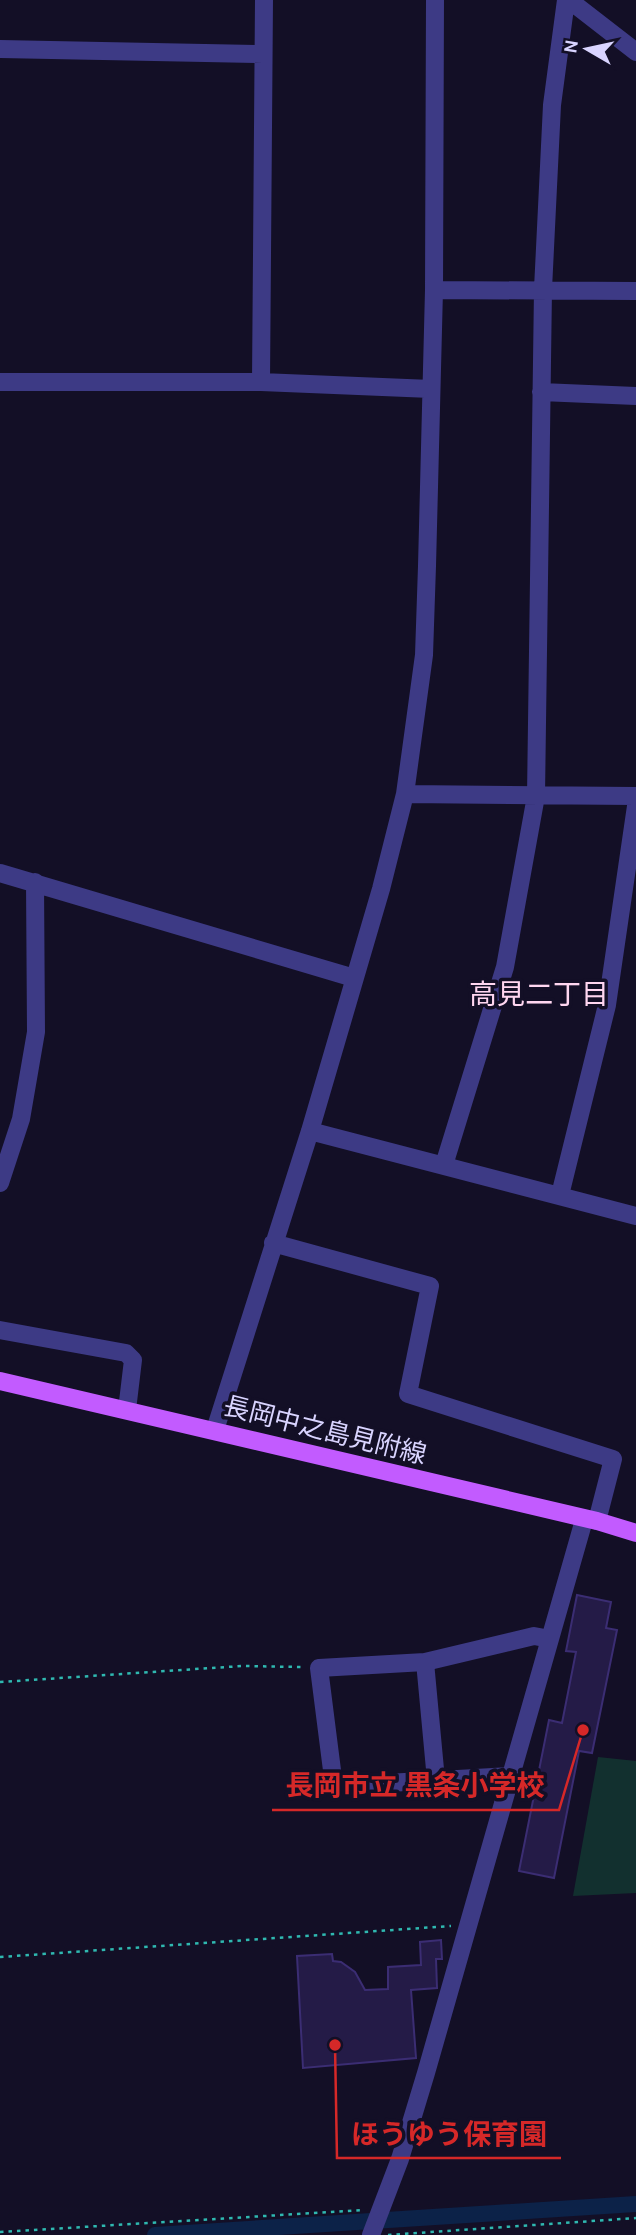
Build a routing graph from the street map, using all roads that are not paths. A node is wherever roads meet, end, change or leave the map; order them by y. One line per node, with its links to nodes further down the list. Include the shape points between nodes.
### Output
1 (264, 0): 6 (street)
2 (435, 0): 8 (street)
3 (568, 0): 5 (street); 7 (street, via 552,105)
4 (0, 49): 6 (street)
5 (636, 52)
6 (262, 54): 11 (street)
7 (543, 289): 8 (street); 9 (street); 13 (street)
8 (434, 290): 12 (street)
9 (636, 291)
10 (0, 382): 11 (street)
11 (261, 382): 12 (street)
12 (431, 389): 15 (street, via 424,654)
13 (541, 392): 14 (street); 16 (street)
14 (636, 396)
15 (405, 794): 16 (street); 21 (street)
16 (536, 796): 17 (street); 23 (street, via 505,967)
17 (636, 796)
18 (636, 806): 25 (street, via 607,1005)
19 (0, 873): 20 (street)
20 (34, 882): 21 (street); 24 (street, via 36,1032 21,1119)
21 (354, 978): 22 (street)
22 (310, 1131): 23 (street); 27 (street)
23 (444, 1165): 25 (street)
24 (0, 1182)
25 (560, 1195): 26 (street)
26 (636, 1216)
27 (273, 1243): 31 (street); 32 (street, via 430,1286 408,1394 613,1459)
28 (0, 1330): 30 (street, via 126,1353 133,1360)
29 (0, 1381): 30 (main road, 長岡中之島見附線)
30 (127, 1410): 31 (main road, 長岡中之島見附線)
31 (215, 1430): 32 (main road, 長岡中之島見附線)
32 (590, 1520): 33 (main road, 長岡中之島見附線); 34 (street)
33 (636, 1533)
34 (550, 1639): 35 (street, via 534,1636); 36 (street)
35 (425, 1662): 37 (street); 37 (street, via 319,1668 334,1786)
36 (512, 1776): 37 (street); 38 (street, via 400,2159)
37 (436, 1780)
38 (371, 2235)

